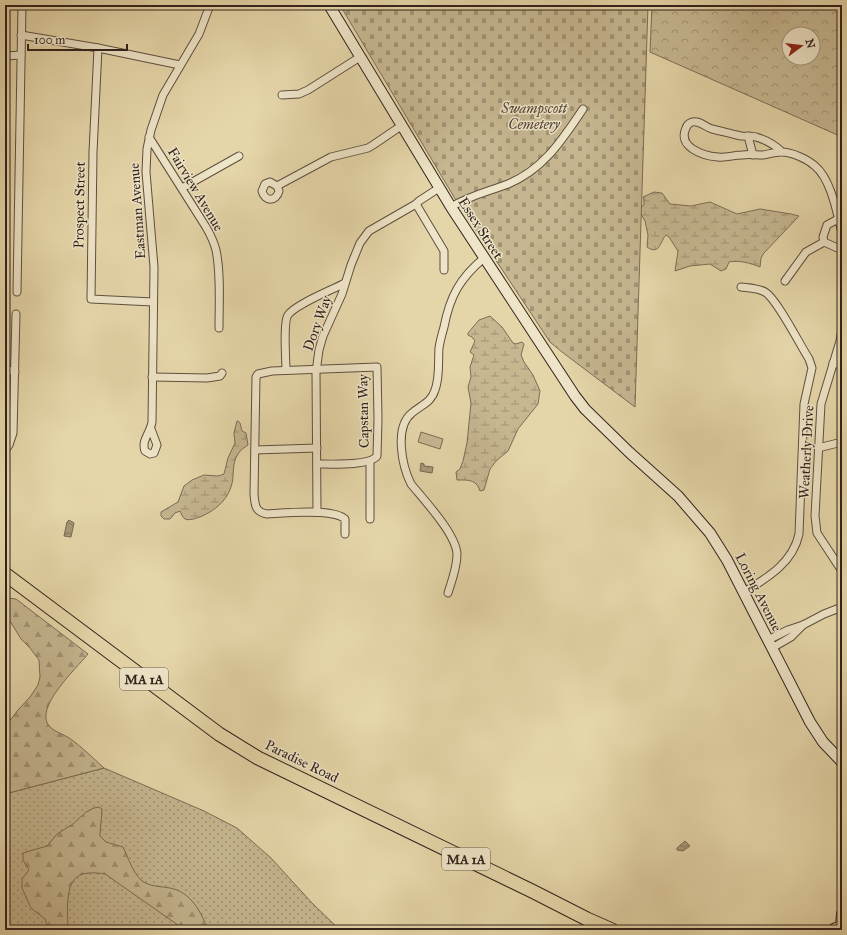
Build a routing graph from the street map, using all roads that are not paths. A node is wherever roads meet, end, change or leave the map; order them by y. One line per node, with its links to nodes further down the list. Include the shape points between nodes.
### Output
1 (22, 5): 4 (street)
2 (210, 5): 9 (street, Eastman Avenue, via 199,34)
3 (329, 5): 8 (main road, Essex Street)
4 (21, 35): 5 (street); 6 (street)
5 (98, 48): 9 (street); 33 (street, Prospect Street, via 93,152 91,299)
6 (21, 55): 7 (street); 32 (street)
7 (5, 56)
8 (360, 57): 10 (street, via 308,90 299,94); 12 (main road, Essex Street)
9 (180, 65): 14 (street, Eastman Avenue, via 163,95)
10 (282, 95)
11 (583, 109): 22 (street, via 557,146 534,169 509,183 474,195)
12 (402, 126): 18 (street, via 368,148 330,157); 20 (main road, Essex Street)
13 (748, 136): 15 (street, via 766,141); 16 (street); 16 (street, via 711,129 691,122 687,125 683,138 697,152 712,156)
14 (149, 137): 19 (street, Fairview Avenue); 33 (street, Eastman Avenue, via 146,172 152,241)
15 (782, 152): 16 (street); 23 (street, via 804,159 819,169 830,190)
16 (753, 154)
17 (239, 156): 19 (street)
18 (277, 186)
19 (182, 188): 35 (street, Fairview Avenue, via 216,248)
20 (439, 188): 21 (street, Dory Way); 22 (main road, Essex Street)
21 (416, 204): 28 (street, via 444,251); 30 (street, Dory Way, via 364,236)
22 (451, 207): 27 (main road, Essex Street)
23 (838, 218): 24 (street); 25 (street, via 827,225)
24 (842, 233)
25 (824, 242): 26 (street); 29 (street, via 806,252)
26 (842, 250)
27 (484, 258): 51 (main road, Essex Street, via 584,410); 62 (street, via 461,282 449,305 439,348 434,394 428,403 412,412 402,431 408,478 445,528 456,548 456,567)
28 (444, 270)
29 (785, 281)
30 (345, 283): 40 (street, via 288,315); 41 (street, Dory Way, via 323,336)
31 (741, 287): 61 (street, via 761,290 772,298 811,364 812,372 805,397 799,534 796,545 777,570)
32 (17, 292)
33 (153, 302): 44 (street, Eastman Avenue)
34 (16, 314): 42 (street)
35 (219, 328)
36 (842, 329): 37 (street, Weatherly Drive)
37 (833, 362): 38 (street); 48 (street, Weatherly Drive, via 821,404)
38 (842, 365)
39 (5, 369): 42 (street)
40 (286, 370): 41 (street); 50 (street, via 266,371 256,377)
41 (316, 370): 47 (street, Dory Way); 52 (street, Capstan Way, via 376,367 377,456)
42 (15, 372): 49 (street, via 13,433)
43 (222, 373): 44 (street, via 220,376 207,378)
44 (152, 377): 45 (street, Eastman Avenue)
45 (150, 429)
46 (842, 442): 48 (street)
47 (317, 448): 50 (street); 53 (street, Dory Way)
48 (818, 448): 58 (street, Weatherly Drive, via 816,529)
49 (5, 450)
50 (255, 450): 54 (street, via 255,506 258,510 262,513)
51 (629, 452): 61 (main road, Loring Avenue, via 678,496 705,526)
52 (370, 462): 53 (street); 55 (street)
53 (317, 464): 54 (street, Dory Way)
54 (317, 512): 56 (street, via 342,516 345,519)
55 (370, 519)
56 (344, 534)
57 (842, 556): 58 (street)
58 (837, 562): 59 (street, Weatherly Drive)
59 (842, 571)
60 (5, 574): 70 (highway, Paradise Road / MA 1A, via 219,734 258,758)
61 (744, 592): 64 (main road, Loring Avenue)
62 (448, 593)
63 (842, 607): 64 (street, via 788,630)
64 (770, 644): 65 (main road, Loring Avenue, via 810,722)
65 (831, 751): 66 (main road, Loring Avenue); 67 (main road)
66 (842, 762)
67 (842, 767)
68 (842, 914): 69 (main road)
69 (839, 929)
70 (612, 930)

